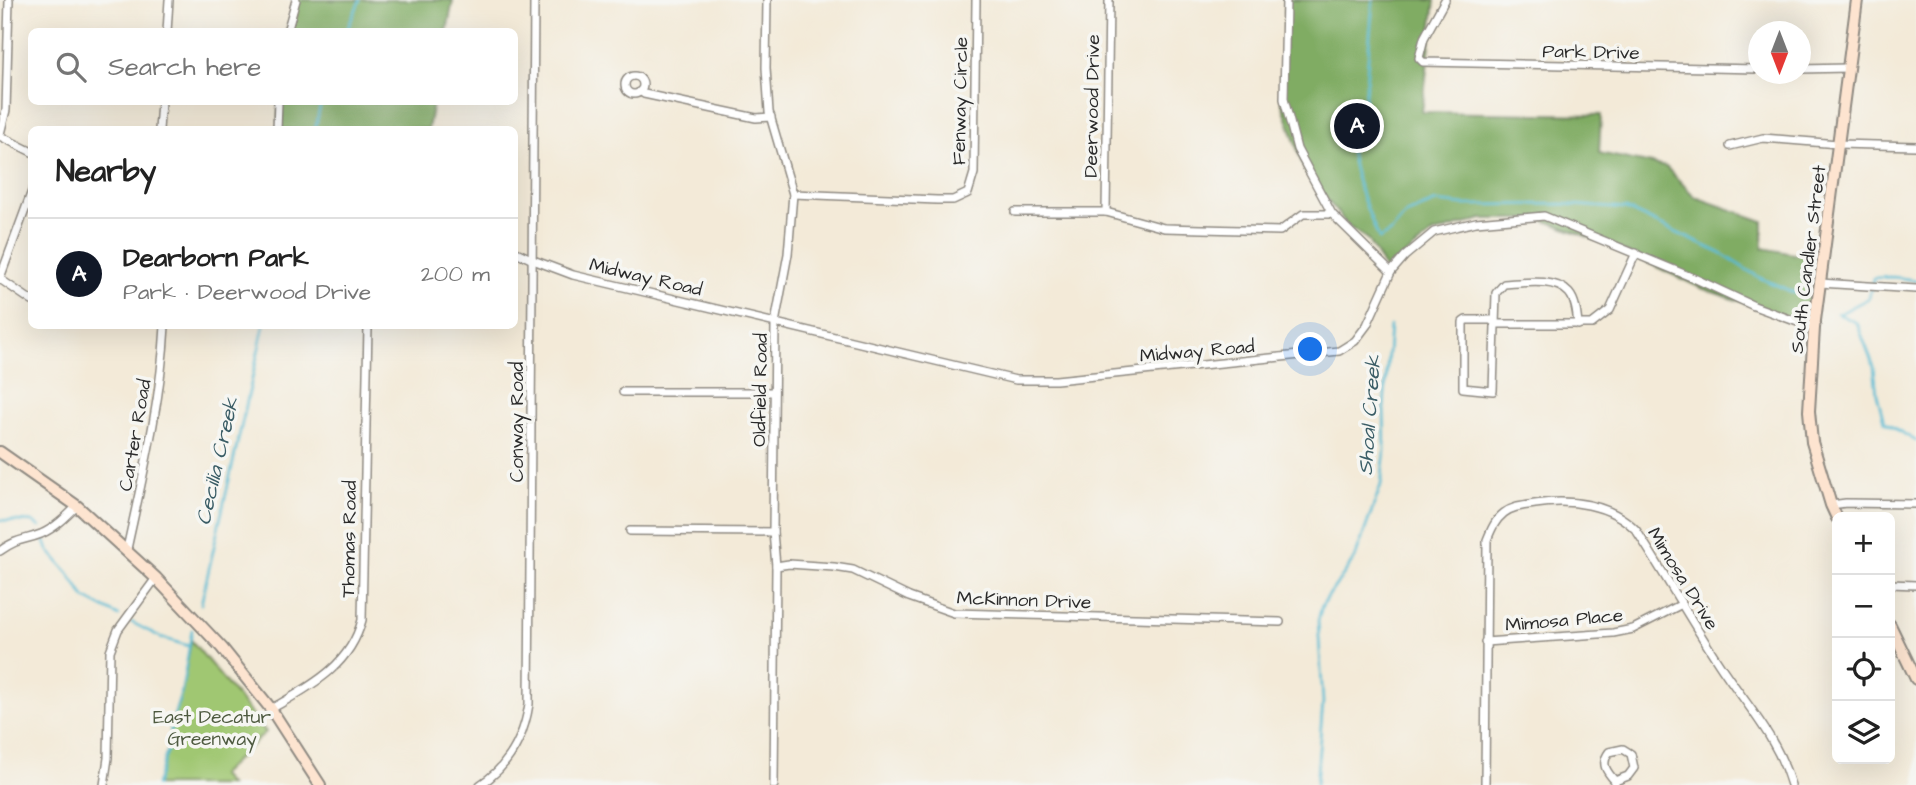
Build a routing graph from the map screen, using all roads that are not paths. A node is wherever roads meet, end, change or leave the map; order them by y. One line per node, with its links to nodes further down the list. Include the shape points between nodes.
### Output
1 (9, 0): 22 (street, via 6,110)
2 (169, 0): 11 (street)
3 (296, 0): 12 (street)
4 (534, 0): 34 (street, Conway Road)
5 (767, 0): 19 (street, Oldfield Road)
6 (976, 0): 27 (street, Fenway Circle, via 974,173 968,193 953,200)
7 (1108, 0): 30 (street, Deerwood Drive)
8 (1286, 0): 31 (street, via 1284,99 1297,149)
9 (1445, 0): 14 (street, Park Drive, via 1424,38 1419,58 1423,62)
10 (1857, 0): 13 (main road, South Candler Street)
11 (167, 28)
12 (288, 28)
13 (1848, 68): 15 (street); 23 (main road, South Candler Street)
14 (1748, 69)
15 (1811, 69)
16 (640, 91): 19 (street, via 756,118)
17 (161, 105): 20 (street)
18 (278, 105): 21 (street)
19 (771, 117): 27 (street, Oldfield Road)
20 (159, 126)
21 (277, 126)
22 (0, 135): 26 (street)
23 (1838, 144): 24 (street, via 1763,138); 25 (street); 37 (main road, South Candler Street)
24 (1730, 146)
25 (1916, 146)
26 (28, 150)
27 (793, 194): 40 (street, Oldfield Road)
28 (28, 202): 36 (street)
29 (1015, 212): 30 (street)
30 (1106, 212): 31 (street, via 1164,228 1280,231 1303,214)
31 (1332, 214): 35 (street)
32 (518, 253): 34 (street, Midway Road)
33 (1636, 253): 35 (street, Midway Road, via 1544,216 1476,222 1434,232); 42 (street, via 1610,310 1592,324); 43 (street, Midway Road)
34 (533, 260): 40 (street, Midway Road, via 573,275); 70 (street, Conway Road, via 529,704 517,746 494,776)
35 (1391, 272): 40 (street, Midway Road, via 1367,325 1355,341 1339,351 1056,380 1016,380)
36 (0, 279): 39 (street)
37 (1820, 283): 38 (street); 43 (main road, South Candler Street)
38 (1916, 289)
39 (28, 298)
40 (775, 323): 47 (street, Oldfield Road)
41 (1496, 324): 41 (street, via 1491,320 1463,322 1463,388 1493,391); 42 (street); 42 (street, via 1498,288 1535,282 1569,293)
42 (1578, 325)
43 (1814, 328): 50 (main road, South Candler Street, via 1809,411 1812,442)
44 (165, 329): 55 (street, Carter Road, via 155,411)
45 (368, 329): 66 (street, Thomas Road, via 364,599 358,637 334,668)
46 (623, 392): 47 (street)
47 (774, 392): 54 (street, Oldfield Road)
48 (0, 452): 51 (main road)
49 (1916, 503): 50 (street)
50 (1831, 505): 52 (main road, South Candler Street)
51 (77, 506): 55 (main road); 56 (street, via 41,534 14,541)
52 (1834, 512)
53 (630, 531): 54 (street)
54 (773, 532): 57 (street, Oldfield Road)
55 (127, 549): 58 (main road)
56 (0, 551)
57 (776, 566): 62 (street, McKinnon Drive, via 853,570 954,613); 71 (street, Oldfield Road)
58 (156, 578): 66 (main road); 68 (street, via 118,630 110,651)
59 (1895, 584): 60 (street)
60 (1916, 585)
61 (1682, 604): 64 (street, Mimosa Place, via 1633,629 1614,633); 64 (street, Mimosa Drive, via 1636,530 1609,510 1583,503 1516,507 1494,524 1487,540); 73 (street, Mimosa Drive, via 1772,738)
62 (1280, 622)
63 (1895, 635): 65 (main road)
64 (1485, 642): 72 (street, Mimosa Drive)
65 (1916, 679)
66 (271, 709): 69 (main road)
67 (1615, 783): 67 (street, via 1634,768 1631,754 1623,749 1613,750 1604,761)
68 (104, 785)
69 (320, 785)
70 (480, 785)
71 (774, 785)
72 (1485, 785)
73 (1791, 785)

